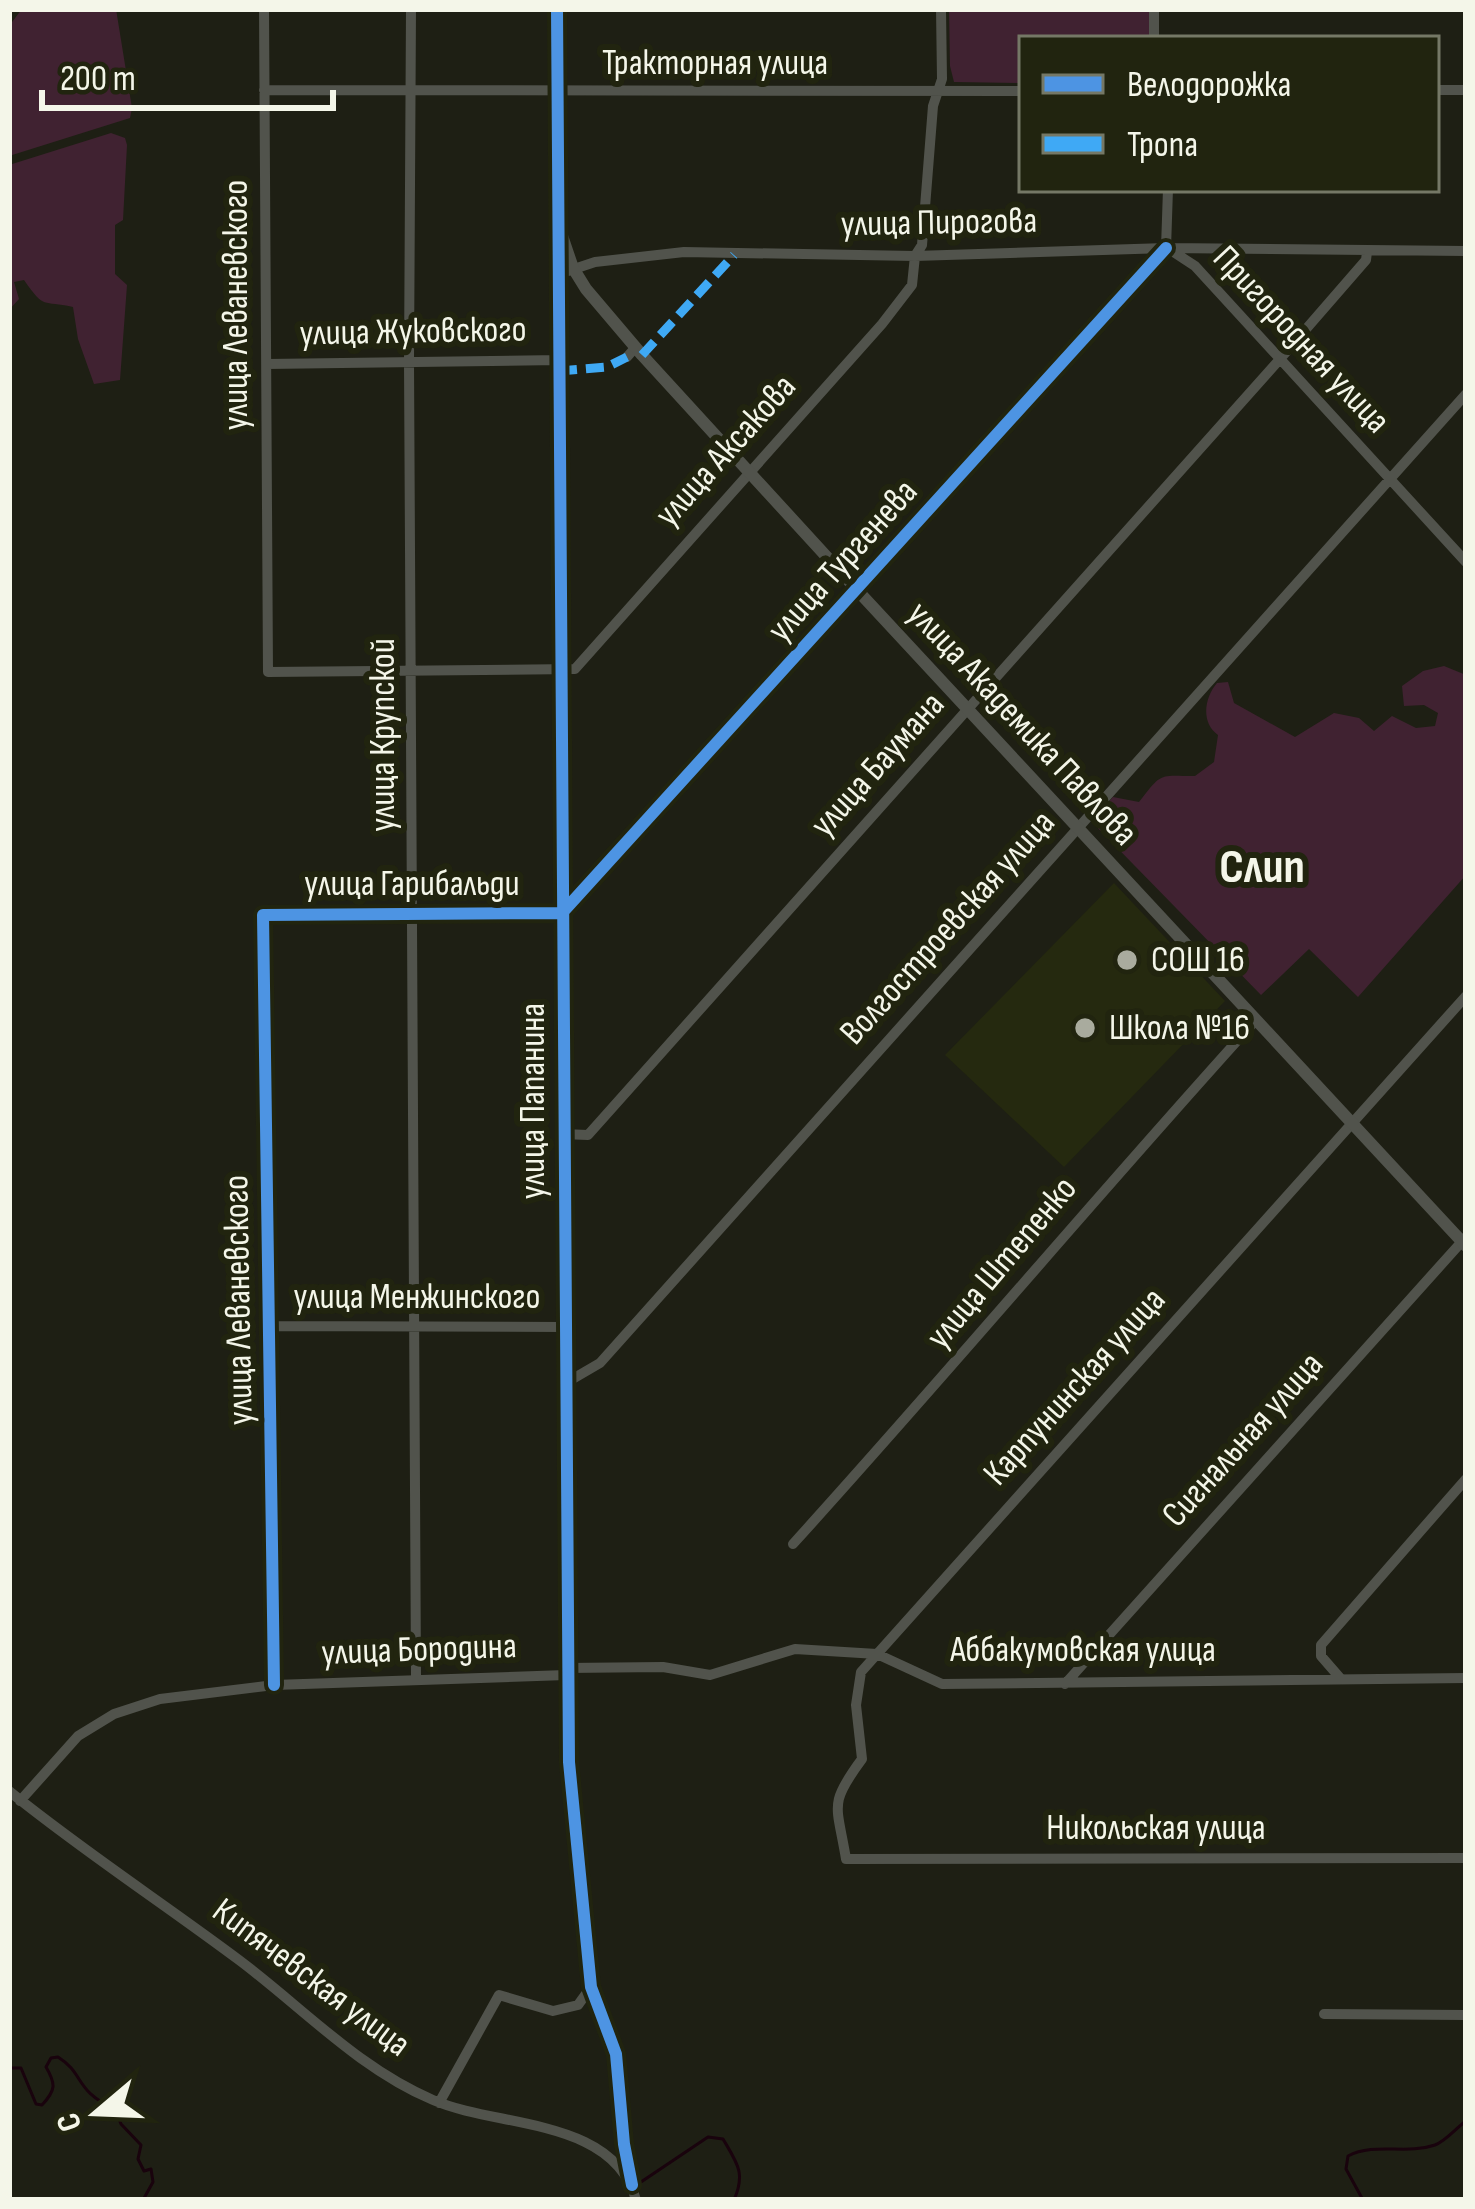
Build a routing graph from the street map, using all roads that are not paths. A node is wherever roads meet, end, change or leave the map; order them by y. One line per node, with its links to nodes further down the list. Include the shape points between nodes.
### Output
1 (264, 9): 5 (street, улица Леваневского)
2 (411, 9): 7 (street, улица Крупской)
3 (557, 9): 9 (street)
4 (941, 9): 8 (street, улица Аксакова)
5 (264, 90): 7 (street, Тракторная улица); 19 (street, улица Леваневского)
6 (1019, 91): 8 (street, Тракторная улица)
7 (412, 92): 9 (street, Тракторная улица); 18 (street, улица Крупской)
8 (938, 92): 9 (street, Тракторная улица); 14 (street, улица Аксакова)
9 (557, 93): 15 (street, улица Академика Павлова)
10 (1168, 192): 11 (street)
11 (1166, 248): 13 (street, улица Пирогова); 14 (street, улица Пирогова); 16 (street, Пригородная улица, via 1195,266); 24 (street, улица Тургенева)
12 (1466, 251): 13 (street, улица Пирогова)
13 (1367, 252): 16 (street, улица Баумана)
14 (915, 256): 15 (street, улица Пирогова, via 684,252); 21 (street, улица Аксакова, via 912,285 882,324)
15 (567, 272): 17 (street, улица Папанина); 21 (street, улица Академика Павлова, via 631,352)
16 (1280, 359): 22 (street, Пригородная улица); 27 (street, улица Баумана)
17 (559, 360): 18 (street, улица Жуковского); 25 (street, улица Папанина)
18 (409, 362): 19 (street, улица Жуковского); 26 (street, улица Крупской)
19 (268, 364): 26 (street, улица Леваневского, via 268,672)
20 (1466, 394): 22 (street, Волгостроевская улица)
21 (748, 470): 24 (street, улица Академика Павлова); 25 (street, улица Аксакова, via 574,669)
22 (1389, 477): 23 (street, Пригородная улица); 28 (street, Волгостроевская улица)
23 (1466, 562)
24 (858, 591): 27 (street, улица Академика Павлова); 29 (street, улица Тургенева)
25 (561, 670): 26 (street); 29 (street, улица Папанина)
26 (413, 671): 30 (street, улица Крупской)
27 (968, 710): 28 (street, улица Академика Павлова); 35 (street, улица Баумана, via 588,1135)
28 (1078, 828): 33 (street, улица Академика Павлова); 40 (street, Волгостроевская улица, via 600,1363)
29 (562, 913): 30 (street, улица Гарибальди); 35 (street, улица Папанина)
30 (414, 914): 31 (street, улица Гарибальди); 39 (street, улица Крупской)
31 (263, 915): 37 (street, улица Леваневского)
32 (1466, 996): 34 (street, Карпунинская улица)
33 (1256, 1020): 34 (street, улица Академика Павлова); 42 (street, улица Штепенко)
34 (1352, 1123): 36 (street, улица Академика Павлова); 43 (street, Карпунинская улица)
35 (563, 1134): 38 (street, улица Папанина)
36 (1465, 1241): 48 (street, Сигнальная улица)
37 (270, 1326): 39 (street, улица Менжинского); 49 (street, улица Леваневского)
38 (564, 1327): 39 (street, улица Менжинского); 40 (street, улица Папанина)
39 (415, 1328): 45 (street, улица Крупской)
40 (564, 1384): 44 (street, улица Папанина)
41 (1466, 1479): 46 (street, via 1321,1645)
42 (793, 1544)
43 (877, 1654): 44 (street, Аббакумовская улица, via 794,1649 710,1675 663,1667); 48 (street, Аббакумовская улица, via 942,1684); 52 (street, Карпунинская улица, via 856,1687 862,1759 838,1791)
44 (566, 1671): 45 (street, улица Бородина); 54 (street, улица Папанина)
45 (416, 1678): 49 (street, улица Бородина)
46 (1341, 1678): 47 (street, Аббакумовская улица); 48 (street, Аббакумовская улица)
47 (1466, 1678)
48 (1066, 1684)
49 (274, 1685): 51 (street, улица Бородина, via 114,1714 78,1736)
50 (9, 1792): 51 (street, Кипячевская улица)
51 (20, 1801): 57 (street, Кипячевская улица, via 361,2058)
52 (846, 1858): 53 (street, Никольская улица)
53 (1466, 1858)
54 (591, 1987): 57 (street, via 578,2005 553,2011 499,1995); 58 (street, улица Папанина, via 616,2054)
55 (1324, 2014): 56 (street)
56 (1466, 2015)
57 (439, 2103): 58 (street, Кипячевская улица, via 592,2143)
58 (632, 2185): 59 (street, Кипячевская улица)
59 (636, 2200)

